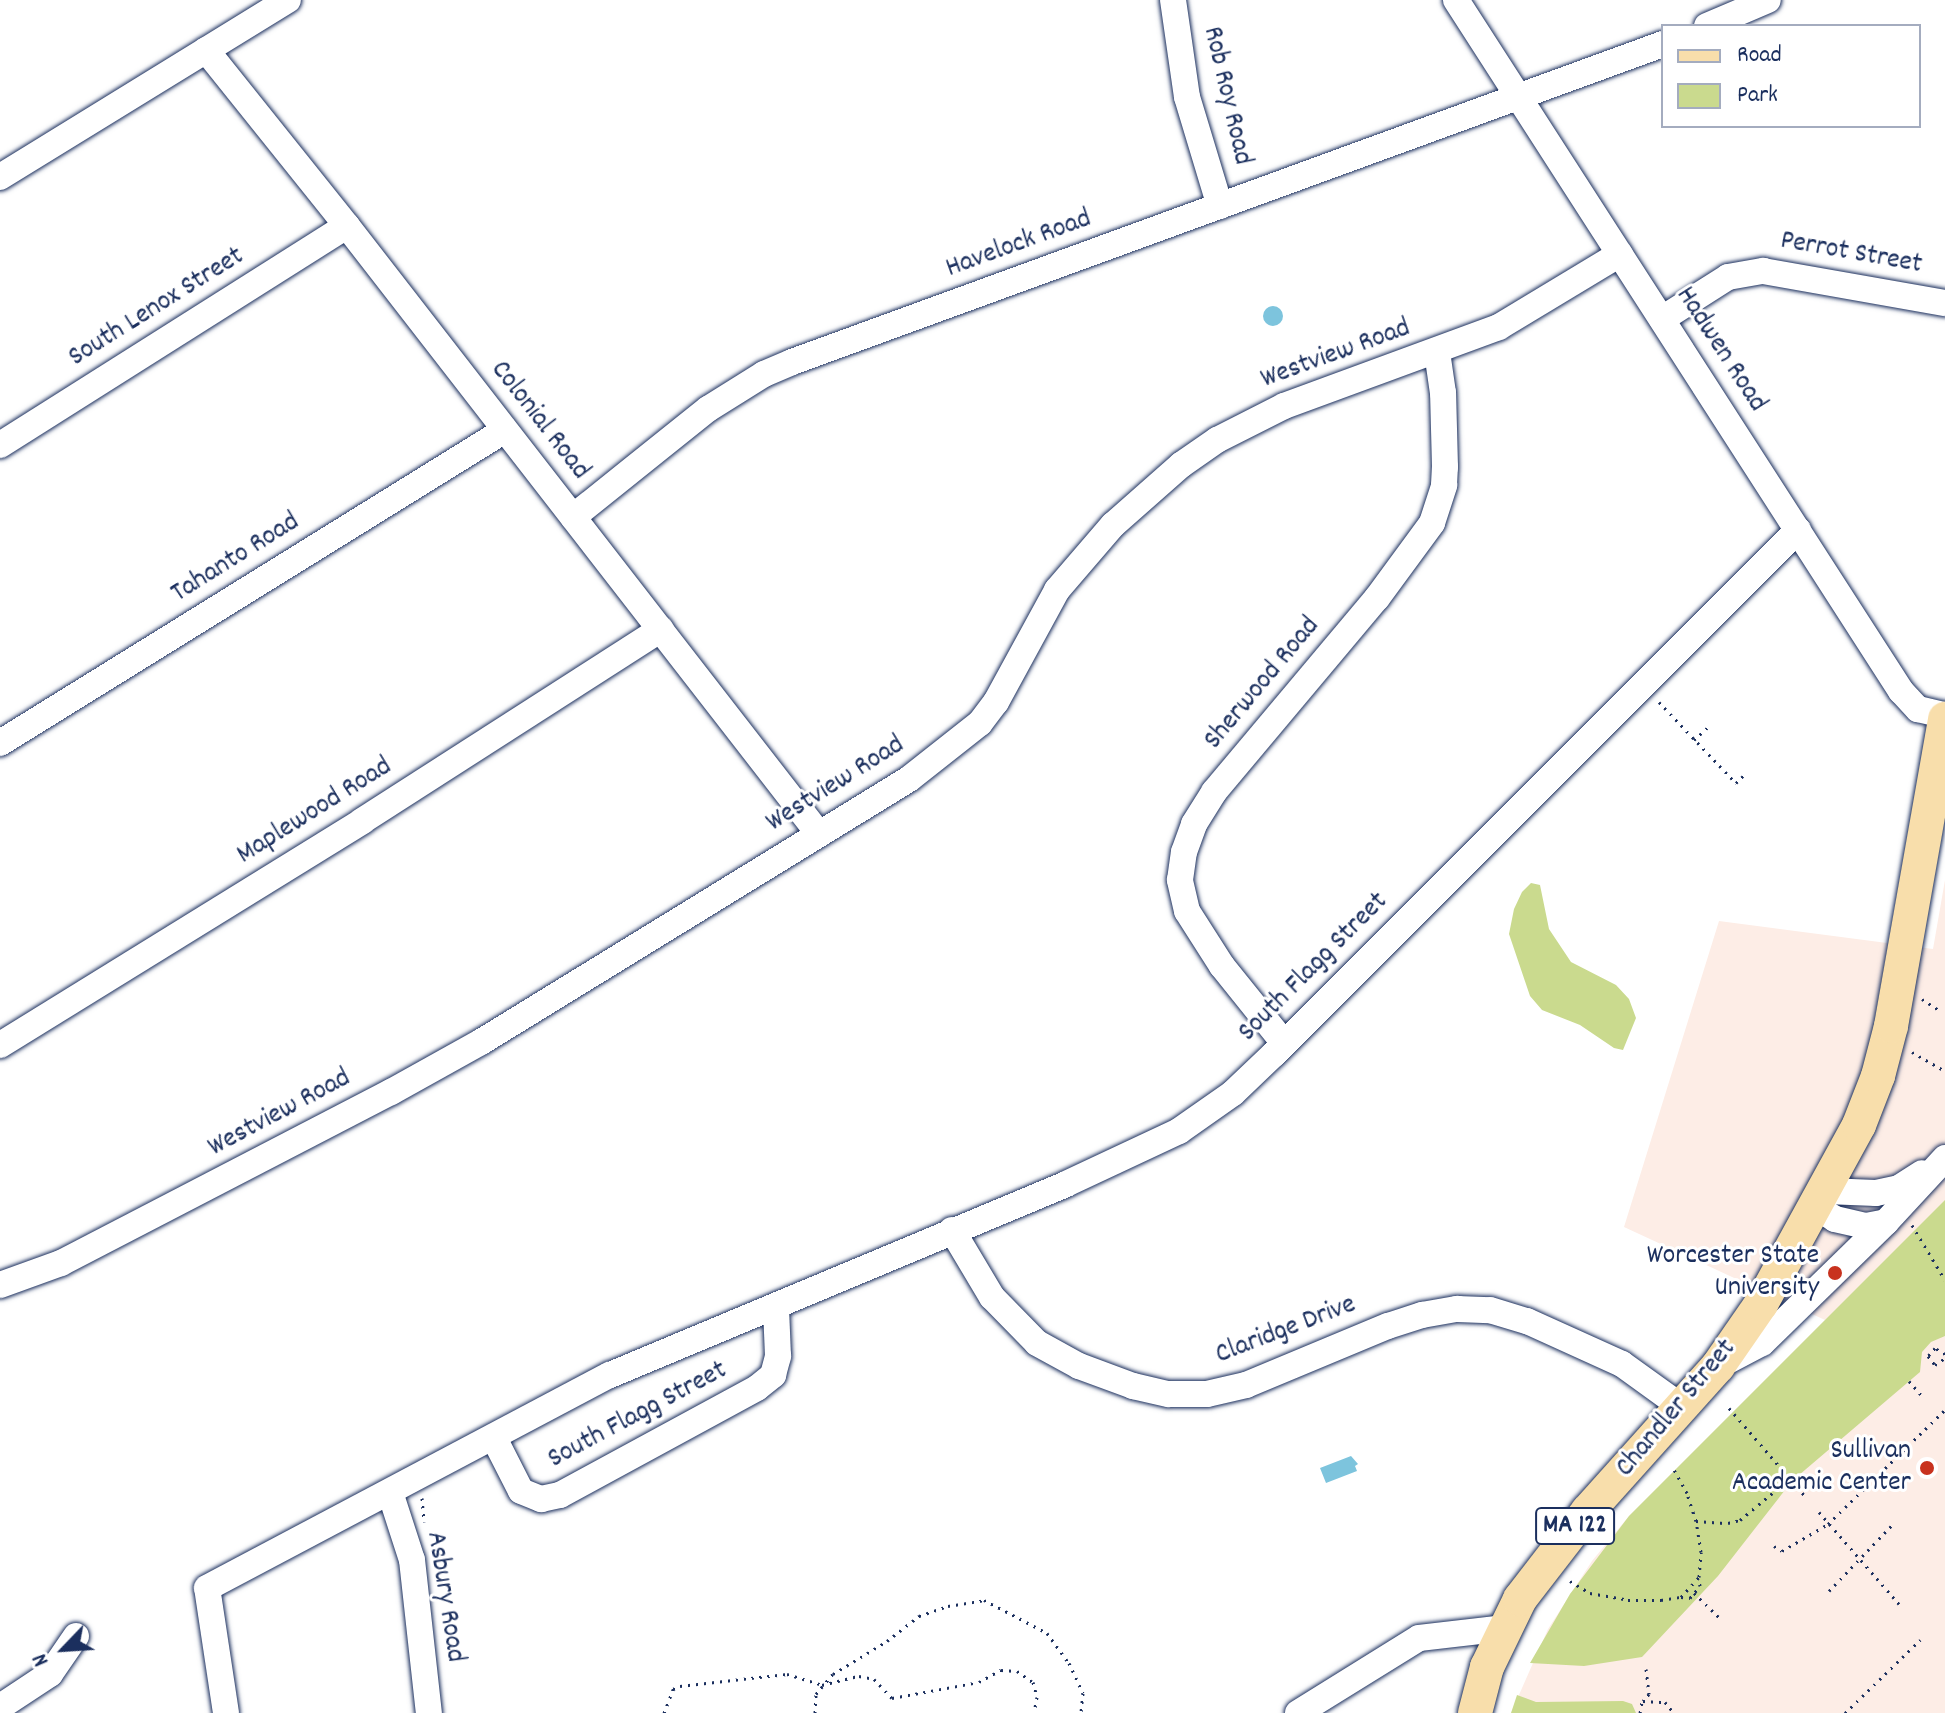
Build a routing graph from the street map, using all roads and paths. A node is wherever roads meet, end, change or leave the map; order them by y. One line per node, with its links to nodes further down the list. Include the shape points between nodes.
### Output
1 (288, 0): 7 (street)
2 (1173, 0): 10 (street, Rob Roy Road, via 1187,97)
3 (1456, 0): 8 (street, Hadwen Road)
4 (1768, 0): 5 (street)
5 (1712, 24)
6 (1661, 45): 8 (street, Havelock Road)
7 (206, 50): 9 (street); 11 (street, Colonial Road)
8 (1521, 96): 10 (street, Havelock Road); 12 (street, Hadwen Road)
9 (0, 177)
10 (1220, 206): 18 (street, Havelock Road, via 764,374 708,409)
11 (347, 226): 16 (street, Colonial Road); 17 (street, South Lenox Street)
12 (1620, 254): 14 (street, Hadwen Road); 15 (street, Westview Road, via 1521,316)
13 (1945, 303): 14 (street, Perrot Street, via 1763,271 1728,277)
14 (1662, 319): 19 (street, Hadwen Road)
15 (1437, 352): 27 (street, Westview Road, via 1264,415 1217,440 1160,481 1057,590 980,723 909,779); 30 (street, Sherwood Road, via 1445,467 1432,523 1377,598 1214,792 1184,852 1180,880 1187,911 1222,966)
16 (505, 430): 18 (street, Colonial Road); 25 (street, Tahanto Road)
17 (0, 445)
18 (573, 517): 20 (street, Colonial Road)
19 (1798, 530): 22 (street, Hadwen Road, via 1901,691 1918,709); 30 (street, South Flagg Street)
20 (661, 629): 27 (street, Colonial Road); 31 (street, Maplewood Road)
21 (1655, 698): 24 (path)
22 (1945, 717): 35 (main road, Chandler Street / MA 122, via 1891,1026 1859,1125)
23 (1708, 727): 24 (path)
24 (1694, 740): 26 (path, via 1736,783)
25 (0, 743)
26 (1745, 774)
27 (819, 834): 39 (street, Westview Road, via 391,1092 61,1263)
28 (1916, 996): 29 (path)
29 (1939, 1010)
30 (1284, 1043): 37 (street, South Flagg Street, via 1233,1093 1179,1131)
31 (0, 1045)
32 (1905, 1049): 33 (path)
33 (1945, 1071)
34 (1945, 1157): 35 (street, via 1899,1188); 36 (street)
35 (1821, 1198): 36 (street, via 1835,1219 1866,1226); 41 (main road, Chandler Street / MA 122, via 1761,1304)
36 (1899, 1223): 38 (path); 41 (street, via 1762,1343)
37 (952, 1230): 40 (street, South Flagg Street); 44 (street, Claridge Drive, via 992,1297 1037,1343 1133,1386 1169,1394 1207,1394 1280,1373 1411,1318 1457,1309 1490,1310 1622,1364)
38 (1945, 1280)
39 (0, 1285)
40 (776, 1308): 49 (street, South Flagg Street, via 610,1375); 49 (street, South Flagg Street, via 778,1356 773,1375 560,1495 541,1499 521,1491)
41 (1718, 1366): 44 (main road, Chandler Street / MA 122)
42 (1909, 1381): 43 (path)
43 (1921, 1395)
44 (1683, 1408): 67 (main road, Chandler Street / MA 122, via 1550,1556)
45 (1729, 1408): 51 (path)
46 (1945, 1410): 48 (path)
47 (1935, 1411): 48 (path)
48 (1939, 1415): 56 (path)
49 (494, 1438): 52 (street, South Flagg Street)
50 (1672, 1466): 55 (path)
51 (1790, 1478): 53 (path); 55 (path, via 1740,1520)
52 (390, 1492): 74 (street, South Flagg Street, via 207,1588); 75 (street, Asbury Road, via 412,1560)
53 (1804, 1495)
54 (1819, 1512): 56 (path)
55 (1696, 1521): 60 (path)
56 (1828, 1524): 58 (path, via 1782,1551); 59 (path)
57 (1893, 1524): 59 (path)
58 (1774, 1546)
59 (1859, 1558): 62 (path); 65 (path)
60 (1699, 1577): 63 (path); 64 (path)
61 (1570, 1581): 64 (path, via 1590,1593 1628,1600)
62 (1829, 1591)
63 (1694, 1593): 64 (path); 66 (path)
64 (1681, 1597)
65 (1899, 1604)
66 (1719, 1617)
67 (1505, 1628): 80 (street, via 1419,1638); 81 (main road, Chandler Street / MA 122)
68 (76, 1636): 73 (street, via 50,1674)
69 (1920, 1640): 84 (path)
70 (1646, 1669): 72 (path, via 1649,1694)
71 (822, 1685): 76 (path, via 787,1674 680,1686 673,1689); 77 (path); 78 (path, via 859,1676 874,1679 892,1698 979,1682 1001,1670 1017,1671 1033,1682); 79 (path, via 919,1616 984,1600 1047,1633 1083,1693)
72 (1643, 1701): 82 (path); 83 (path, via 1665,1702)
73 (0, 1707)
74 (226, 1713)
75 (429, 1713)
76 (664, 1713)
77 (815, 1713)
78 (1034, 1713)
79 (1081, 1713)
80 (1298, 1713)
81 (1475, 1713)
82 (1640, 1713)
83 (1674, 1713)
84 (1845, 1713)

